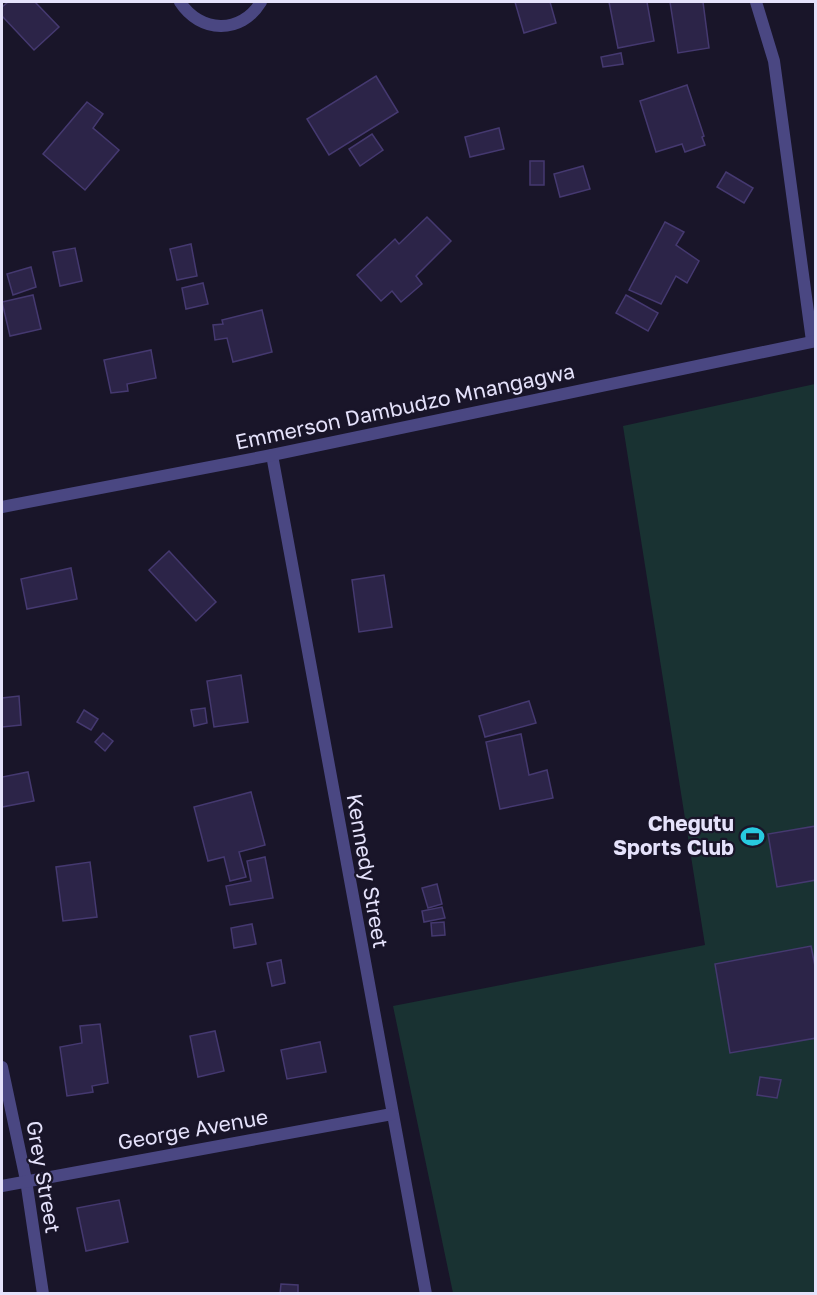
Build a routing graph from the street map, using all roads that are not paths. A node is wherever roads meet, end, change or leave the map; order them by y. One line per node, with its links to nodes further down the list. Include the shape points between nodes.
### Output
1 (180, 2): 2 (street, via 186,12 214,26 244,20)
2 (261, 2)
3 (756, 2): 4 (street, via 774,61)
4 (814, 341): 5 (street, Emmerson Dambudzo Mnangagwa)
5 (272, 455): 6 (street, Emmerson Dambudzo Mnangagwa); 8 (street, Kennedy Street)
6 (2, 507)
7 (2, 1067): 9 (street, Grey Street)
8 (392, 1114): 9 (street, George Avenue); 12 (street, Kennedy Street)
9 (26, 1180): 10 (street, George Avenue); 11 (street, Grey Street)
10 (2, 1186)
11 (43, 1293)
12 (426, 1293)

